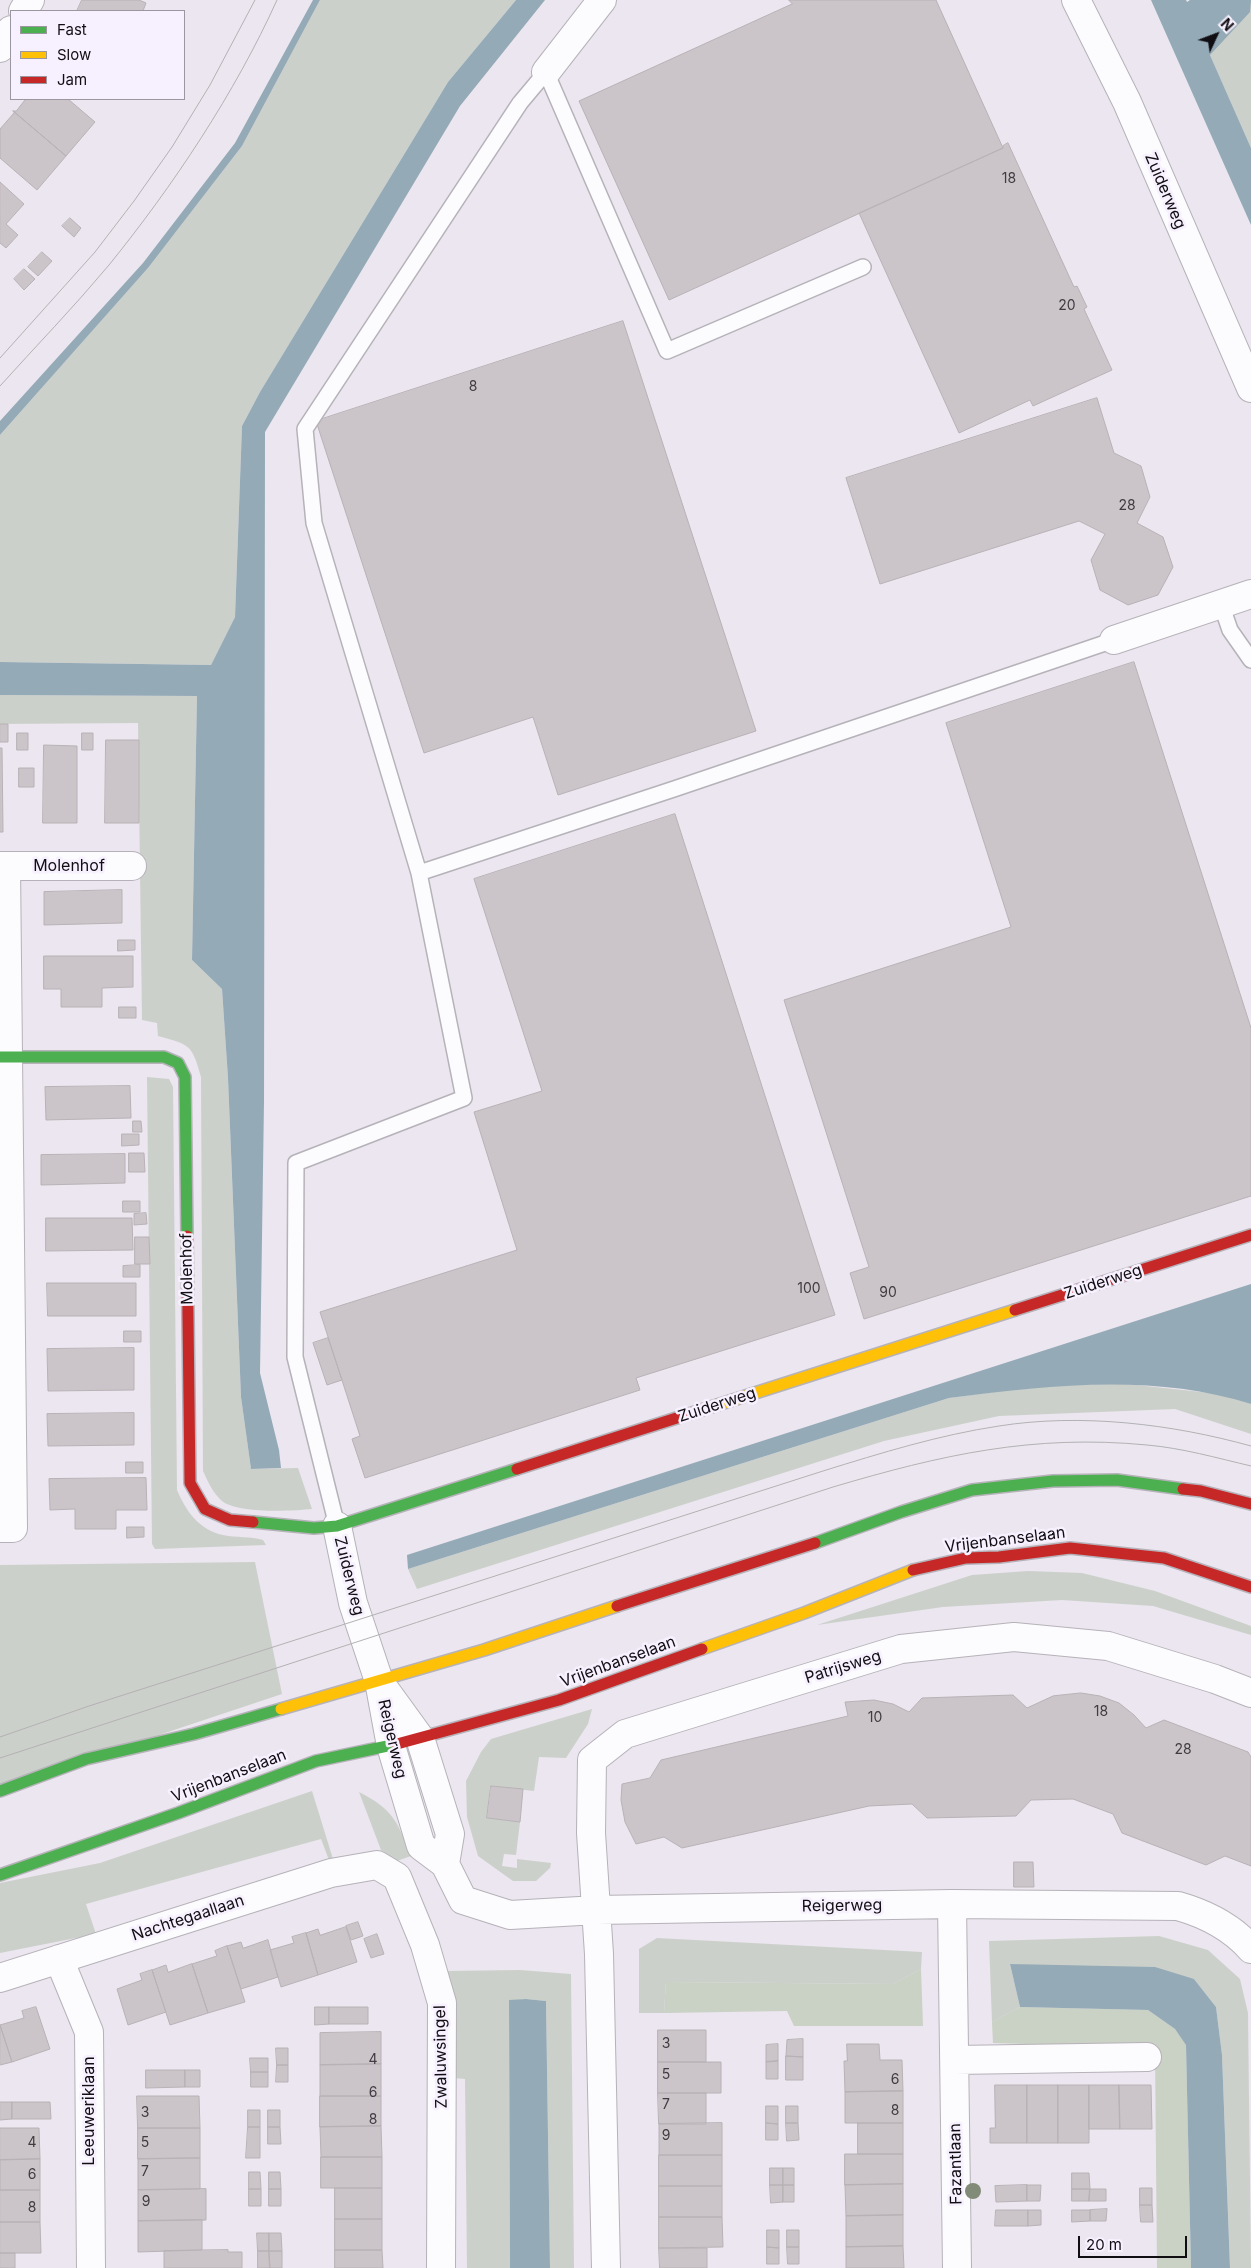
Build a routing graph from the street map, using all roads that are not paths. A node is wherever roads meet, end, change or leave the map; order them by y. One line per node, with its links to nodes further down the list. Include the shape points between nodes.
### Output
1 (602, 0): 5 (street)
2 (1076, 0): 7 (street, Zuiderweg, via 1126,102)
3 (10, 32): 4 (street)
4 (0, 48)
5 (546, 72): 6 (lane, via 667,351); 14 (lane, via 520,103 305,429 314,523)
6 (863, 267)
7 (1250, 391)
8 (1251, 594): 9 (street)
9 (1221, 604): 10 (street); 11 (lane, via 1230,630)
10 (1114, 640): 14 (lane)
11 (1251, 660)
12 (3, 866): 13 (street, Molenhof); 15 (street, Molenhof)
13 (132, 866)
14 (419, 873): 19 (lane, via 464,1098 296,1163 295,1357)
15 (4, 1057): 17 (street, Molenhof); 19 (main road, Molenhof, via 164,1057 178,1063 185,1076 190,1483 205,1509 230,1520 314,1528)
16 (1251, 1235): 19 (main road, Zuiderweg)
17 (5, 1298): 20 (street, Molenhof, via 13,1528)
18 (1251, 1504): 22 (main road, via 1201,1490 1117,1480 1054,1481 972,1490 787,1553)
19 (337, 1526): 22 (street, Zuiderweg, via 353,1602)
20 (0, 1528)
21 (1251, 1587): 24 (main road, Vrijenbanselaan, via 1164,1558 1070,1548 966,1558 903,1572 804,1613 559,1700)
22 (379, 1682): 24 (street, Reigerweg); 25 (street, Reigerweg); 26 (main road, via 194,1734 86,1759)
23 (1251, 1693): 31 (street, Patrijsweg, via 1215,1678 1108,1646 1014,1637 901,1649 625,1734 592,1760 591,1833)
24 (420, 1738): 25 (main road, Vrijenbanselaan); 27 (street, Reigerweg, via 450,1834)
25 (391, 1746): 27 (street, Reigerweg, via 421,1846); 29 (main road, Vrijenbanselaan, via 316,1761)
26 (0, 1791)
27 (445, 1864): 31 (street, Reigerweg, via 463,1900 510,1915)
28 (377, 1865): 33 (street, Nachtegaallaan, via 331,1872); 38 (street, Zwaluwsingel, via 397,1877 425,1945 442,2003)
29 (0, 1875)
30 (952, 1904): 31 (street, Reigerweg); 32 (street, Reigerweg, via 1178,1906 1226,1926); 36 (street, Fazantlaan)
31 (597, 1910): 39 (street)
32 (1251, 1949)
33 (58, 1960): 34 (street, Nachtegaallaan); 37 (street, Leeuweriklaan, via 89,2032)
34 (0, 1978)
35 (1147, 2057): 36 (street)
36 (955, 2060): 40 (street, Fazantlaan)
37 (91, 2268)
38 (441, 2268)
39 (606, 2268)
40 (957, 2268)

